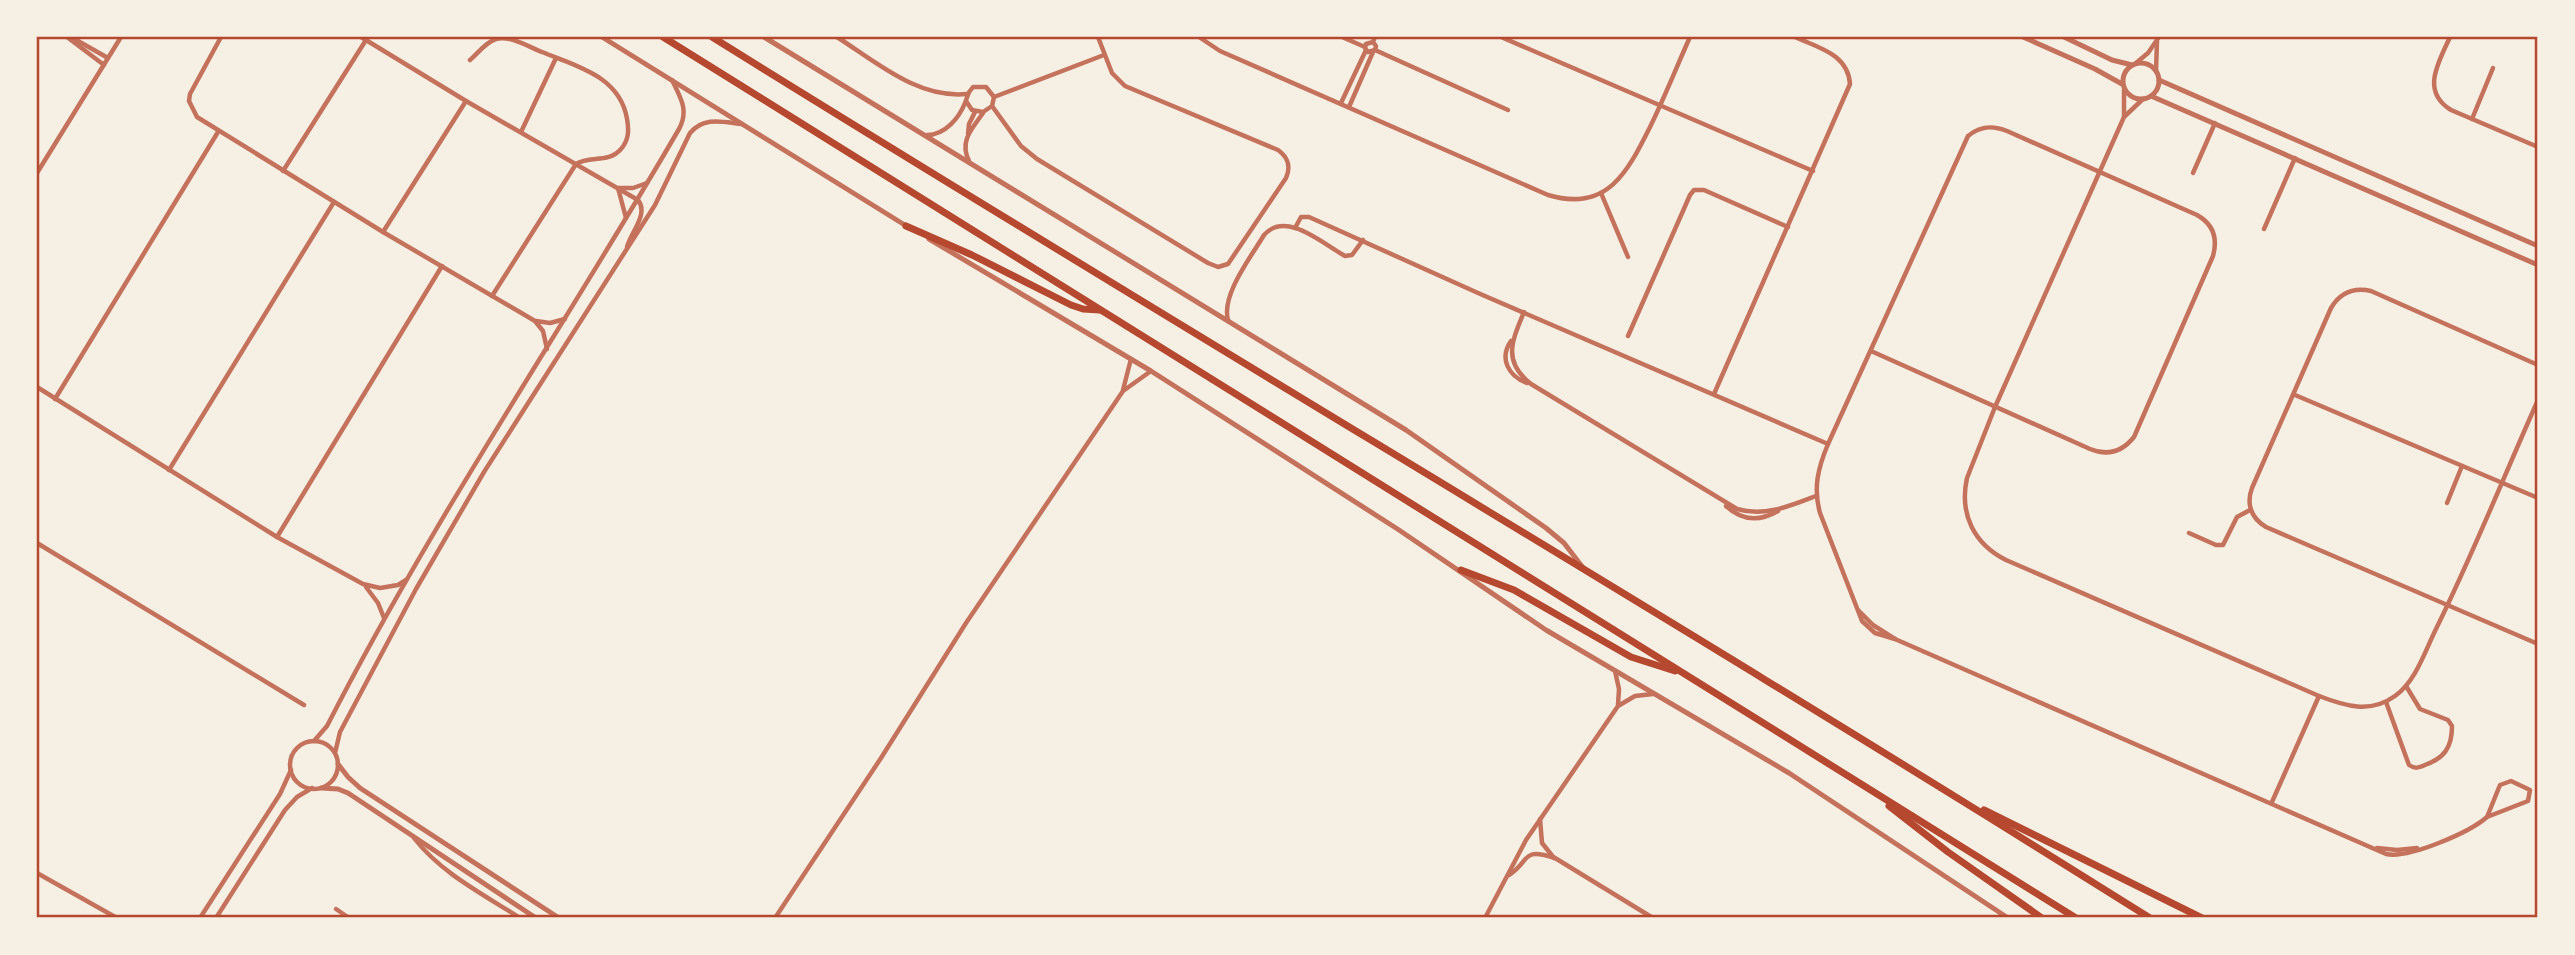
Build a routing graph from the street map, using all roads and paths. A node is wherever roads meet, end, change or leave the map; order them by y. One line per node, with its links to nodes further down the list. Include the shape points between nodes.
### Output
1 (69, 37): 24 (street); 28 (street)
2 (121, 37): 24 (street)
3 (221, 37): 51 (street, via 189,101 197,117)
4 (602, 37): 31 (street)
5 (663, 37): 82 (highway)
6 (712, 37): 112 (highway)
7 (764, 37): 54 (street)
8 (837, 37): 34 (street, via 919,87 939,94)
9 (1098, 37): 23 (street)
10 (1199, 37): 40 (street, via 1220,51)
11 (1342, 37): 21 (street)
12 (1501, 37): 42 (street)
13 (1690, 37): 42 (street)
14 (1795, 37): 60 (street, via 1834,54 1849,75 1847,93)
15 (2023, 37): 33 (street, via 2095,69)
16 (2064, 37): 27 (street, via 2112,60)
17 (2450, 37): 48 (street, via 2433,82 2436,96 2451,110)
18 (364, 38): 38 (street); 59 (street)
19 (1374, 39): 21 (street); 22 (street)
20 (2158, 39): 27 (street); 30 (street)
21 (1365, 48): 22 (street); 40 (street)
22 (1374, 51): 43 (street); 44 (street)
23 (1104, 55): 36 (street); 41 (street, via 1125,86 1285,156 1289,164 1286,178 1228,264 1208,263 1031,155)
24 (108, 58): 28 (street)
25 (556, 58): 26 (street, via 499,38); 52 (street); 58 (street, via 604,80 626,115 628,135 617,153)
26 (471, 60)
27 (2134, 64): 30 (street, via 2145,63); 33 (street, via 2125,71)
28 (104, 65): 62 (street)
29 (2493, 68): 48 (street)
30 (2156, 71): 32 (street)
31 (671, 78): 50 (street); 64 (street, via 685,117)
32 (2159, 80): 35 (street); 76 (street)
33 (2123, 87): 37 (street, via 2130,96); 47 (street)
34 (967, 94): 36 (street, via 981,85); 39 (street)
35 (2151, 96): 37 (street); 49 (street)
36 (994, 97): 41 (street)
37 (2143, 99): 47 (street)
38 (466, 101): 52 (street); 74 (street)
39 (966, 101): 45 (street); 54 (street, via 945,131)
40 (1341, 103): 43 (street)
41 (992, 106): 46 (street)
42 (1661, 106): 60 (street); 66 (street, via 1634,159 1617,182)
43 (1349, 107): 66 (street, via 1548,195 1569,200)
44 (1508, 110)
45 (975, 112): 46 (street); 53 (street)
46 (983, 113): 53 (street)
47 (2124, 117): 61 (street)
48 (2472, 119): 55 (street)
49 (2215, 123): 56 (street); 63 (street)
50 (747, 125): 70 (street); 77 (street, via 710,121 696,126)
51 (218, 132): 59 (street); 97 (street)
52 (521, 132): 58 (street)
53 (968, 134): 57 (street, via 964,147)
54 (927, 135): 57 (street)
55 (2538, 148)
56 (2294, 158): 73 (street); 79 (street)
57 (969, 162): 85 (street)
58 (576, 164): 65 (street); 81 (street)
59 (283, 171): 68 (street)
60 (1813, 171): 71 (street)
61 (2100, 172): 89 (street, via 1999,128 1974,131 1963,143); 99 (street); 99 (street, via 2197,215 2210,225 2216,240 2137,430 2122,449 2098,452)
62 (37, 173)
63 (2193, 173)
64 (648, 183): 65 (street); 67 (street)
65 (618, 188): 67 (street); 69 (street)
66 (1601, 193): 78 (street)
67 (638, 200): 69 (street); 77 (street, via 642,214)
68 (334, 202): 74 (street); 102 (street)
69 (626, 219): 84 (street)
70 (906, 226): 82 (highway, via 1071,305); 90 (street)
71 (1788, 227): 87 (street, via 1704,190 1694,190); 95 (street)
72 (1295, 228): 75 (street, via 1306,216); 75 (street, via 1345,256 1352,255); 85 (street, via 1278,225 1264,235 1230,295)
73 (2263, 229)
74 (383, 232): 80 (street)
75 (1363, 240): 83 (street)
76 (2538, 246)
77 (626, 252): 127 (street, via 436,553 358,696)
78 (1628, 257)
79 (2538, 265)
80 (442, 266): 81 (street); 109 (street)
81 (492, 296): 86 (street)
82 (1101, 310): 119 (highway)
83 (1524, 312): 95 (street); 104 (street, via 1506,349 1506,365 1516,378 1737,509 1752,513 1785,508)
84 (566, 319): 86 (street); 88 (street)
85 (1228, 320): 112 (street, via 1406,430 1536,520 1564,543)
86 (535, 321): 88 (street)
87 (1628, 336)
88 (547, 349): 113 (street)
89 (1871, 351): 99 (street); 100 (street)
90 (1131, 359): 92 (street); 94 (street)
91 (2538, 365): 96 (street, via 2363,289 2347,292 2335,301)
92 (1151, 371): 94 (street); 111 (street)
93 (37, 387): 97 (street)
94 (1123, 391): 149 (street)
95 (1714, 394): 100 (street)
96 (2295, 395): 101 (street); 107 (street, via 2252,488)
97 (55, 399): 102 (street)
98 (2538, 400): 103 (street)
99 (1995, 407): 122 (street, via 1967,478 1964,500 1968,522 1979,541 1996,555)
100 (1828, 444): 104 (street, via 1817,476)
101 (2462, 466): 103 (street); 106 (street)
102 (169, 470): 109 (street)
103 (2502, 483): 105 (street); 115 (street)
104 (1816, 496): 134 (street, via 1855,605 1873,625 1895,639)
105 (2538, 498)
106 (2447, 503)
107 (2250, 510): 108 (street, via 2237,517 2223,545); 115 (street, via 2266,527)
108 (2189, 533)
109 (277, 537): 114 (street)
110 (37, 543): 124 (street)
111 (1461, 570): 118 (street, via 1546,630); 119 (highway, via 1514,590 1631,657)
112 (1586, 571): 133 (highway)
113 (406, 580): 114 (street, via 380,588); 116 (street)
114 (363, 584): 116 (street)
115 (2447, 606): 117 (street); 120 (street)
116 (384, 618): 126 (street, via 327,726)
117 (2538, 644)
118 (1615, 671): 121 (street); 125 (street)
119 (1680, 673): 132 (highway)
120 (2406, 686): 123 (street); 123 (street, via 2422,710 2452,726 2442,758 2417,768 2409,765)
121 (1656, 694): 125 (street, via 1635,696); 152 (street, via 1824,795)
122 (2319, 696): 123 (street, via 2354,707); 134 (street)
123 (2386, 702)
124 (304, 705)
125 (1618, 706): 136 (street)
126 (314, 741): 127 (street); 129 (street, via 298,748 291,758)
127 (335, 753): 128 (street)
128 (338, 764): 131 (street, via 332,781); 148 (street, via 360,788)
129 (291, 771): 130 (street, via 296,780); 143 (street, via 281,794)
130 (312, 788): 131 (street); 144 (street, via 285,810)
131 (321, 788): 137 (street, via 348,793)
132 (1872, 792): 153 (highway, via 1910,825); 154 (highway)
133 (1949, 792): 155 (highway); 156 (highway)
134 (2272, 802): 135 (street, via 2369,847 2400,856 2466,832)
135 (2487, 817): 135 (street, via 2525,803 2530,790 2503,782)
136 (1540, 819): 138 (street, via 1542,843); 140 (street)
137 (413, 837): 146 (street, via 446,870); 147 (street)
138 (1555, 858): 140 (street, via 1530,855); 151 (street)
139 (37, 873): 142 (street)
140 (1508, 875): 150 (street)
141 (336, 909): 145 (street)
142 (117, 918)
143 (200, 918)
144 (216, 918)
145 (349, 918)
146 (520, 918)
147 (536, 918)
148 (559, 918)
149 (775, 918)
150 (1485, 918)
151 (1653, 918)
152 (2008, 918)
153 (2042, 918)
154 (2076, 918)
155 (2150, 918)
156 (2202, 918)

